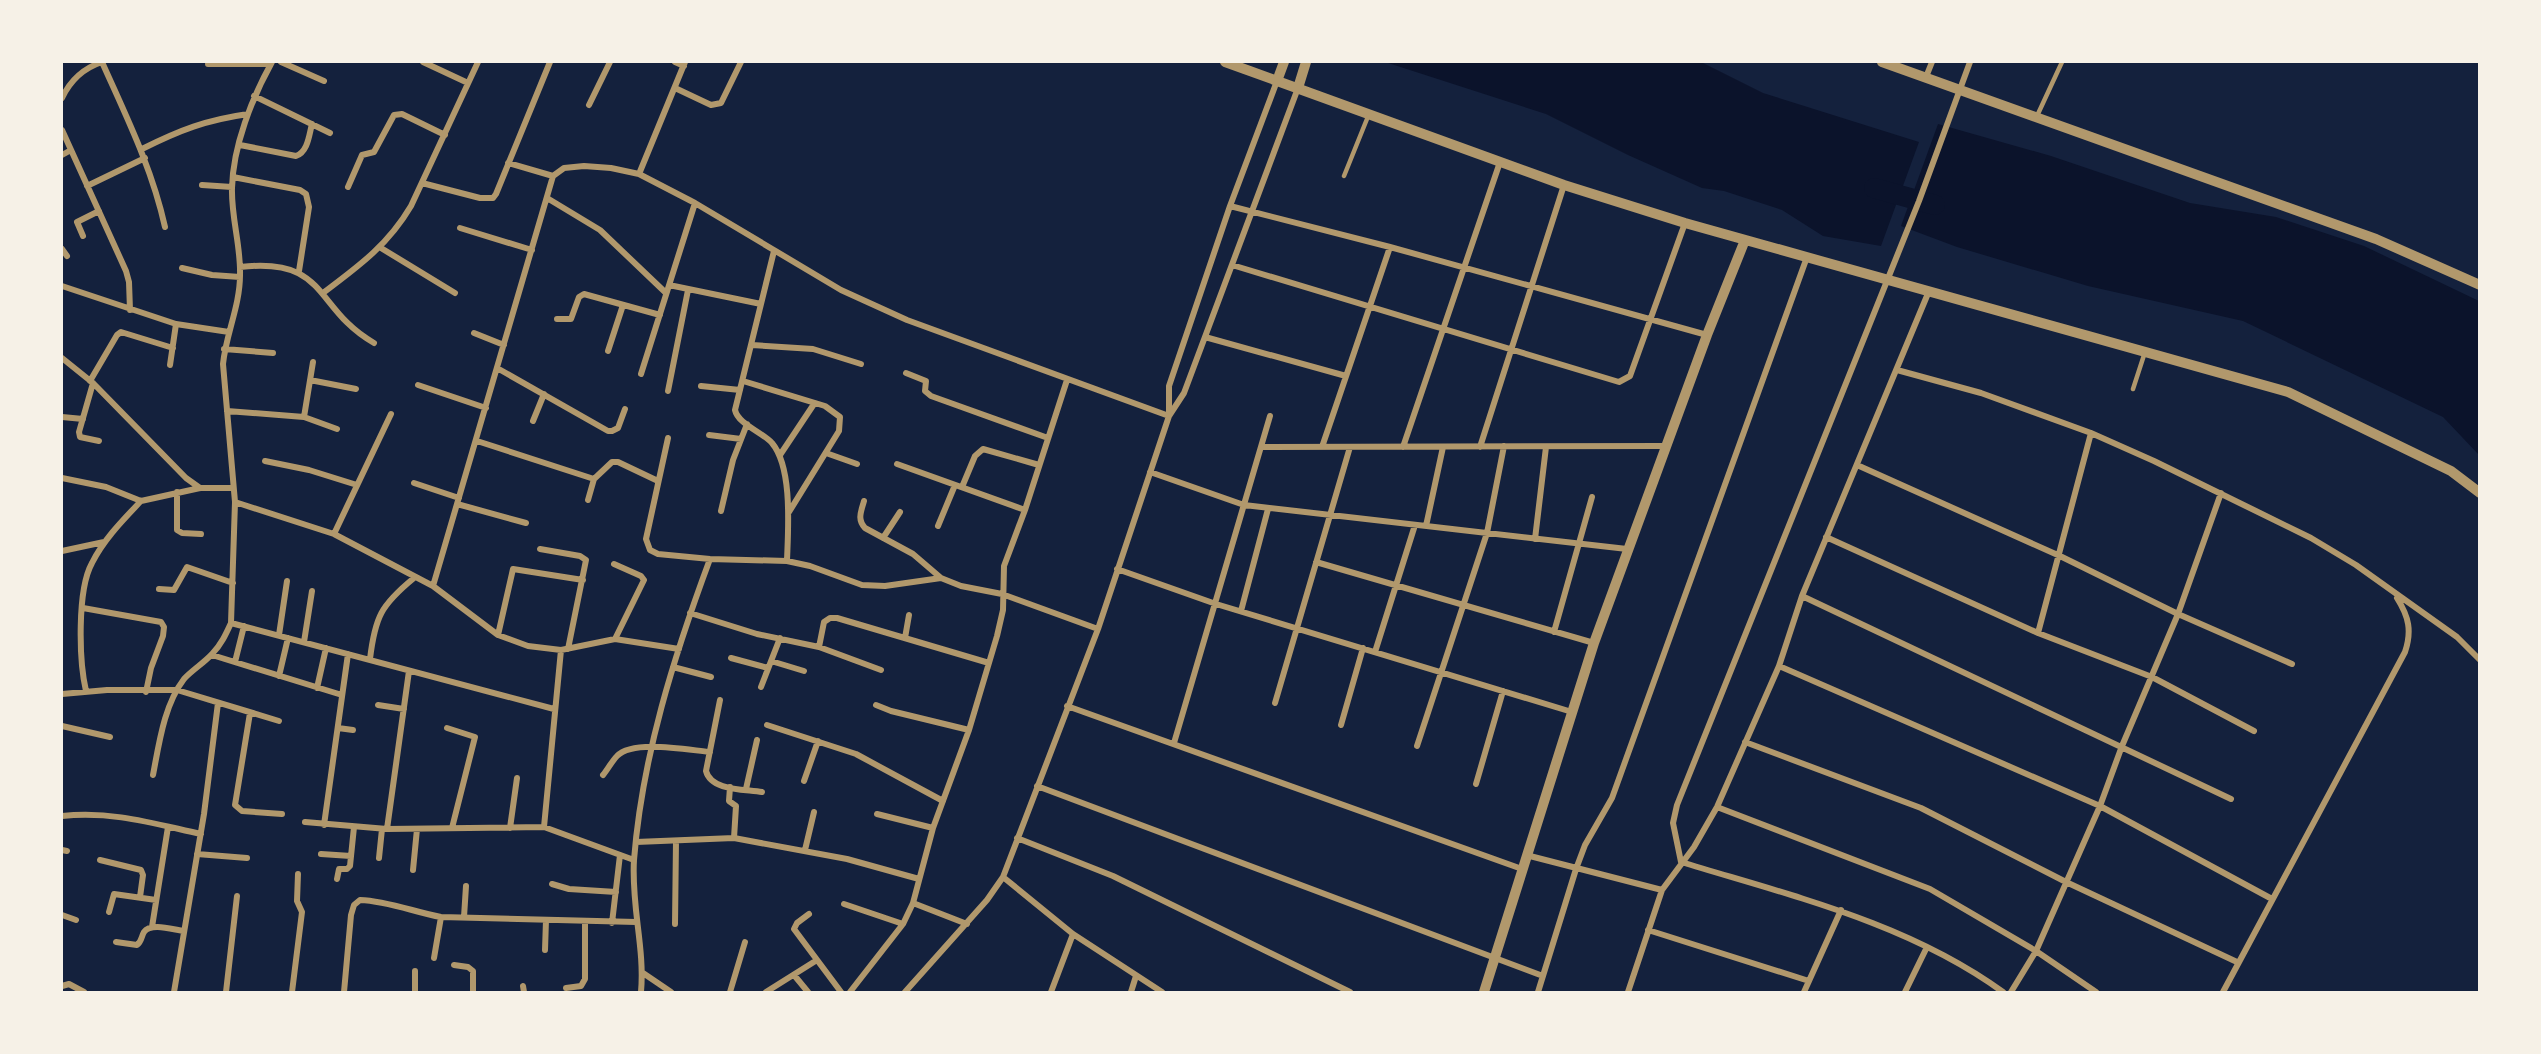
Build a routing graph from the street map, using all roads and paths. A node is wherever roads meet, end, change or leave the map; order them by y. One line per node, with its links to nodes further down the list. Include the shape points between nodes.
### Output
1 (102, 62): 16 (street); 38 (street)
2 (281, 62): 21 (street)
3 (423, 62): 23 (street)
4 (478, 62): 23 (street)
5 (550, 62): 43 (street)
6 (610, 62): 29 (street)
7 (675, 62): 19 (street)
8 (741, 62): 25 (street, via 721,103 711,105)
9 (1225, 62): 22 (street)
10 (1284, 62): 22 (street)
11 (1306, 62): 26 (street)
12 (1882, 62): 20 (street)
13 (1932, 62): 20 (street)
14 (1970, 62): 345 (street, via 1919,201 1677,805 1673,823)
15 (2062, 62): 32 (lane)
16 (90, 63): 24 (street)
17 (271, 63): 18 (street); 27 (street)
18 (208, 64)
19 (685, 64): 25 (street)
20 (1926, 77): 32 (street)
21 (324, 81)
22 (1277, 81): 26 (street); 56 (street)
23 (468, 83): 36 (street)
24 (64, 86): 28 (street)
25 (675, 87): 44 (street)
26 (1298, 88): 31 (street); 58 (street)
27 (254, 96): 30 (street); 33 (street)
28 (62, 98)
29 (589, 105)
30 (248, 114): 37 (street); 38 (street, via 209,120)
31 (1369, 114): 42 (street); 46 (lane)
32 (2037, 117): 78 (street, via 2376,239)
33 (312, 124): 35 (street); 37 (street, via 305,149 296,156)
34 (62, 130): 39 (street)
35 (330, 133)
36 (445, 135): 48 (street); 53 (street, via 402,114 394,116 378,148 362,155)
37 (240, 145): 47 (street)
38 (142, 149): 41 (street)
39 (70, 150): 40 (street); 51 (street)
40 (62, 155)
41 (145, 158): 51 (street); 60 (street)
42 (1500, 162): 50 (street); 74 (street)
43 (508, 163): 45 (street); 48 (street, via 493,198)
44 (639, 174): 45 (street, via 585,166 564,168); 55 (street)
45 (553, 176): 54 (street)
46 (1344, 176)
47 (233, 177): 52 (street); 75 (street, via 306,194 309,207)
48 (422, 183): 65 (street, via 399,226)
49 (202, 185): 52 (street)
50 (1564, 185): 59 (street); 80 (street)
51 (87, 186): 57 (street)
52 (232, 187): 72 (street)
53 (348, 187)
54 (547, 198): 67 (street); 85 (street, via 600,230)
55 (695, 202): 68 (street); 77 (street)
56 (1230, 206): 58 (street); 133 (street, via 1169,386)
57 (99, 211): 62 (street, via 77,222); 89 (street, via 126,271)
58 (1252, 211): 64 (street); 71 (street)
59 (1685, 224): 63 (street); 92 (street)
60 (165, 227)
61 (460, 228): 67 (street)
62 (83, 236)
63 (1745, 240): 70 (street); 97 (street)
64 (1390, 247): 74 (street); 88 (street)
65 (381, 248): 83 (street); 84 (street)
66 (62, 249): 69 (street)
67 (532, 250): 100 (street)
68 (774, 252): 86 (street); 118 (street, via 841,290 906,320)
69 (67, 256)
70 (1807, 257): 82 (street); 347 (street, via 1611,798)
71 (1232, 265): 88 (street); 98 (street)
72 (240, 267): 75 (street, via 280,265); 76 (street)
73 (182, 268): 76 (street)
74 (1464, 268): 80 (street); 94 (street)
75 (299, 271): 83 (street)
76 (240, 277): 95 (street)
77 (669, 285): 81 (street); 85 (street)
78 (2480, 285)
79 (62, 286): 89 (street)
80 (1532, 286): 92 (street); 105 (street)
81 (688, 290): 86 (street); 126 (street)
82 (1929, 291): 106 (street); 113 (street)
83 (323, 293): 99 (street, via 342,319)
84 (455, 293)
85 (666, 293): 90 (street)
86 (761, 304): 101 (street)
87 (623, 305): 90 (street); 91 (street, via 580,294 571,319); 104 (street)
88 (1370, 308): 94 (street); 116 (street)
89 (130, 310): 93 (street)
90 (660, 315): 115 (street)
91 (557, 319)
92 (1651, 320): 97 (street); 105 (street, via 1630,376 1619,382)
93 (176, 324): 95 (street); 102 (street)
94 (1443, 330): 105 (street); 152 (street)
95 (229, 332): 103 (street)
96 (474, 333): 100 (street)
97 (1707, 335): 156 (street)
98 (1205, 337): 116 (street); 133 (street, via 1184,393)
99 (374, 343)
100 (504, 345): 112 (street)
101 (752, 345): 110 (street, via 813,349); 119 (street)
102 (172, 348): 111 (street); 120 (street, via 121,332)
103 (224, 349): 107 (street); 131 (street)
104 (608, 351)
105 (1511, 351): 154 (street)
106 (2145, 351): 125 (lane); 175 (street, via 2288,392 2451,471)
107 (273, 353)
108 (62, 358): 120 (street)
109 (313, 362): 117 (street)
110 (861, 364)
111 (170, 365)
112 (497, 368): 127 (street); 129 (street)
113 (1897, 369): 141 (street, via 1981,393); 163 (street)
114 (906, 373): 144 (street, via 926,381 925,391 931,396)
115 (641, 374)
116 (1346, 376): 150 (street)
117 (310, 380): 123 (street); 136 (street)
118 (1067, 380): 133 (street); 144 (street)
119 (743, 381): 124 (street); 128 (street)
120 (92, 382): 137 (street); 171 (street)
121 (418, 385): 129 (street)
122 (701, 386): 124 (street)
123 (356, 389)
124 (740, 390): 139 (street, via 735,410)
125 (2133, 390)
126 (668, 391)
127 (544, 394): 130 (street, via 612,431 618,428); 138 (street)
128 (814, 404): 157 (street, via 825,406 840,417 839,431); 158 (street)
129 (486, 408): 147 (street)
130 (625, 409)
131 (227, 411): 136 (street); 172 (street)
132 (391, 414): 169 (street)
133 (1169, 416): 164 (street)
134 (1270, 416): 149 (street)
135 (62, 417): 137 (street)
136 (304, 417): 140 (street)
137 (83, 420): 146 (street, via 80,436)
138 (533, 420)
139 (747, 424): 145 (street); 158 (street, via 766,436)
140 (337, 429)
141 (2091, 433): 174 (street); 204 (street)
142 (709, 435): 145 (street)
143 (668, 438): 167 (street)
144 (1048, 438): 162 (street)
145 (741, 439): 185 (street)
146 (99, 441)
147 (477, 441): 166 (street); 179 (street)
148 (1504, 446): 154 (street); 155 (street); 193 (street)
149 (1261, 447): 150 (street); 182 (street)
150 (1322, 447): 151 (street)
151 (1350, 447): 152 (street); 188 (street)
152 (1403, 447): 153 (street)
153 (1443, 447): 154 (street); 192 (street)
154 (1480, 447)
155 (1546, 447): 156 (street); 198 (street)
156 (1665, 447): 202 (street)
157 (826, 453): 160 (street); 187 (street)
158 (780, 455): 187 (street)
159 (265, 461): 169 (street)
160 (857, 464)
161 (897, 464): 170 (street)
162 (1039, 465): 170 (street, via 983,449); 184 (street)
163 (1857, 465): 196 (street); 204 (street)
164 (1150, 472): 182 (street); 209 (street)
165 (62, 478): 178 (street, via 97,484)
166 (594, 479): 167 (street, via 612,462); 177 (street)
167 (658, 481): 205 (street, via 646,539 650,550)
168 (414, 483): 179 (street)
169 (357, 485): 195 (street)
170 (959, 486): 184 (street); 191 (street)
171 (200, 488): 172 (street); 173 (street)
172 (233, 488): 181 (street)
173 (177, 492): 178 (street); 194 (street, via 177,530)
174 (2221, 493): 220 (street, via 2311,538); 227 (street)
175 (2480, 494)
176 (1592, 497): 200 (street)
177 (588, 500)
178 (141, 501): 199 (street)
179 (458, 501): 189 (street); 215 (street)
180 (864, 501): 197 (street, via 861,522)
181 (235, 502): 195 (street); 214 (street)
182 (1244, 505): 183 (street); 222 (street)
183 (1268, 509): 188 (street); 225 (street)
184 (1025, 510): 219 (street, via 1004,566)
185 (721, 511)
186 (900, 512): 197 (street)
187 (789, 513): 206 (street)
188 (1330, 515): 190 (street); 207 (street)
189 (526, 523)
190 (1415, 525): 192 (street); 216 (street)
191 (938, 526)
192 (1426, 526): 193 (street)
193 (1487, 533): 198 (street); 223 (street)
194 (201, 534)
195 (334, 534): 210 (street)
196 (1826, 537): 221 (street); 234 (street)
197 (883, 538): 211 (street, via 913,554)
198 (1535, 539): 200 (street)
199 (104, 542): 203 (street); 224 (street, via 90,565)
200 (1579, 544): 202 (street); 233 (street)
201 (540, 549): 212 (street, via 584,557)
202 (1627, 549): 242 (street)
203 (62, 551)
204 (2060, 556): 227 (street); 234 (street)
205 (710, 559): 206 (street); 226 (street)
206 (787, 561): 211 (street, via 862,585 885,586)
207 (1316, 562): 216 (street); 231 (street)
208 (614, 564): 240 (street, via 644,580)
209 (1117, 569): 222 (street); 232 (street)
210 (414, 578): 215 (street); 252 (street, via 389,598 374,627)
211 (941, 578): 219 (street)
212 (583, 580): 235 (street, via 513,569); 246 (street)
213 (287, 581): 236 (street)
214 (233, 583): 217 (street, via 187,567 174,590); 229 (street)
215 (433, 586): 235 (street)
216 (1396, 586): 223 (street); 248 (street)
217 (159, 589)
218 (312, 591): 241 (street)
219 (1002, 594): 232 (street); 255 (street, via 1003,610)
220 (2394, 594): 253 (street, via 2457,637); 360 (street, via 2410,623 2404,652)
221 (1802, 596): 258 (street); 301 (street)
222 (1216, 604): 225 (street); 298 (street)
223 (1464, 606): 233 (street); 263 (street)
224 (83, 608): 270 (street, via 80,660); 272 (street, via 161,622 163,636)
225 (1241, 611): 231 (street)
226 (690, 614): 238 (street); 247 (street)
227 (2178, 614): 256 (street); 266 (street)
228 (909, 615): 239 (street)
229 (231, 623): 230 (street); 250 (street)
230 (244, 626): 236 (street); 254 (street)
231 (1297, 628): 245 (street); 277 (street)
232 (1098, 629): 280 (street)
233 (1554, 632): 242 (street)
234 (2038, 633): 266 (street)
235 (498, 634): 246 (street, via 528,646)
236 (279, 636): 237 (street)
237 (288, 638): 241 (street); 264 (street)
238 (780, 638): 243 (street); 257 (street)
239 (904, 638): 243 (street, via 830,618 824,622); 255 (street)
240 (615, 639): 246 (street); 247 (street)
241 (304, 642): 244 (street)
242 (1594, 644): 283 (street)
243 (819, 647): 260 (street)
244 (326, 648): 249 (street); 268 (street)
245 (1363, 648): 248 (street); 286 (street)
246 (565, 650): 282 (street)
247 (679, 650): 259 (street)
248 (1375, 652): 263 (street)
249 (348, 654): 252 (street); 274 (street)
250 (212, 655): 254 (street); 269 (street)
251 (731, 658): 257 (street)
252 (370, 659): 261 (street)
253 (2480, 660)
254 (235, 662): 264 (street)
255 (989, 663): 292 (street)
256 (2292, 664)
257 (770, 665): 262 (street); 267 (street)
258 (1779, 666): 297 (street); 314 (street)
259 (673, 668): 265 (street); 299 (street)
260 (881, 670)
261 (409, 671): 281 (street); 282 (street)
262 (804, 671)
263 (1443, 672): 271 (street); 300 (street)
264 (279, 676): 268 (street)
265 (711, 677)
266 (2152, 677): 293 (street); 301 (street)
267 (761, 687)
268 (317, 688): 274 (street)
269 (177, 690): 272 (street); 276 (street); 303 (street)
270 (86, 691): 272 (street); 273 (street)
271 (1503, 691): 283 (street); 307 (street)
272 (146, 692)
273 (62, 694)
274 (342, 695): 289 (street)
275 (720, 700): 302 (street)
276 (218, 703): 284 (street); 330 (street)
277 (1275, 703)
278 (378, 705): 281 (street)
279 (876, 705): 292 (street)
280 (1067, 706): 298 (street); 308 (street)
281 (404, 709): 328 (street)
282 (554, 709): 324 (street)
283 (1572, 712): 339 (street)
284 (250, 713): 285 (street); 317 (street, via 236,805 242,811)
285 (279, 722)
286 (1341, 724)
287 (767, 725): 296 (street)
288 (62, 726): 294 (street)
289 (338, 728): 291 (street); 321 (street)
290 (447, 728): 325 (street, via 475,737)
291 (353, 730)
292 (969, 730): 313 (street)
293 (2254, 731)
294 (110, 737)
295 (757, 740): 310 (street)
296 (818, 741): 306 (street); 313 (street, via 873,762)
297 (1744, 742): 315 (street); 353 (street, via 1921,808)
298 (1174, 743): 346 (street)
299 (652, 746): 302 (street); 304 (street, via 623,751); 334 (street)
300 (1417, 746)
301 (2122, 746): 312 (street); 314 (street)
302 (710, 752): 309 (street, via 708,778 714,784)
303 (153, 775)
304 (603, 775)
305 (517, 778): 326 (street)
306 (804, 781)
307 (1476, 784)
308 (1037, 786): 332 (street); 388 (street)
309 (730, 787): 310 (street); 331 (street, via 728,799 736,806)
310 (746, 789): 311 (street)
311 (762, 792)
312 (2231, 799)
313 (943, 801): 327 (street)
314 (2100, 806): 353 (street); 360 (street)
315 (1717, 807): 345 (street); 386 (street, via 1930,889)
316 (814, 812): 335 (street)
317 (282, 814)
318 (877, 814): 327 (street)
319 (62, 816): 322 (street, via 114,815)
320 (305, 822): 321 (street)
321 (324, 825): 323 (street)
322 (168, 827): 330 (street); 361 (street)
323 (354, 827): 328 (street); 340 (street)
324 (544, 827): 326 (street); 338 (street)
325 (452, 828): 326 (street); 329 (street)
326 (510, 828)
327 (933, 828): 352 (street)
328 (384, 829): 329 (street); 342 (street)
329 (417, 829): 348 (street)
330 (201, 834): 336 (street)
331 (734, 838): 333 (street); 335 (street)
332 (1017, 838): 350 (street); 418 (street, via 1113,876)
333 (676, 841): 334 (street); 375 (street)
334 (636, 843): 344 (street)
335 (805, 850): 352 (street)
336 (197, 854): 341 (street); 380 (street)
337 (321, 854): 340 (street)
338 (620, 855): 344 (street); 357 (street)
339 (1526, 855): 346 (street); 347 (street)
340 (351, 856): 351 (street, via 349,868 339,869)
341 (247, 858)
342 (379, 858)
343 (100, 860): 359 (street, via 141,870)
344 (634, 860): 374 (street)
345 (1681, 862): 356 (street); 364 (street)
346 (1521, 869): 388 (street)
347 (1576, 869): 356 (street); 396 (street)
348 (413, 870)
349 (298, 873): 404 (street, via 297,901 302,912)
350 (1003, 877): 377 (street); 381 (street)
351 (337, 879)
352 (919, 879): 362 (street)
353 (2066, 882): 386 (street); 390 (street)
354 (552, 884): 357 (street)
355 (466, 886): 369 (street)
356 (1662, 890): 379 (street)
357 (616, 892): 373 (street)
358 (237, 896): 403 (street)
359 (140, 897): 361 (street); 365 (street, via 114,894)
360 (2272, 899): 390 (street)
361 (156, 900): 378 (street)
362 (913, 903): 376 (street); 377 (street)
363 (844, 904): 376 (street)
364 (1841, 910): 384 (street); 397 (street)
365 (109, 912)
366 (809, 914): 389 (street, via 794,929)
367 (62, 915): 370 (street)
368 (441, 917): 369 (street); 387 (street); 405 (street, via 360,900 351,915)
369 (464, 918): 371 (street)
370 (76, 920)
371 (546, 920): 372 (street); 385 (street)
372 (585, 922): 373 (street); 399 (street, via 585,979 581,986)
373 (612, 922): 374 (street)
374 (636, 922): 393 (street)
375 (675, 924)
376 (903, 924): 413 (street)
377 (967, 924): 414 (street)
378 (152, 927): 380 (street); 382 (street, via 137,945)
379 (1648, 930): 397 (street); 421 (street)
380 (184, 931): 402 (street)
381 (1073, 934): 395 (street); 415 (street)
382 (116, 942)
383 (745, 942): 410 (street)
384 (1928, 947): 423 (street); 424 (street, via 1977,973)
385 (545, 950)
386 (2036, 951): 425 (street); 426 (street)
387 (434, 958)
388 (1494, 959): 396 (street); 419 (street)
389 (817, 960): 394 (street); 412 (street)
390 (2237, 962): 427 (street)
391 (454, 965): 407 (street, via 473,971)
392 (415, 972): 406 (street)
393 (643, 972): 408 (street); 409 (street)
394 (794, 975): 400 (street); 411 (street)
395 (1137, 976): 416 (street); 417 (street)
396 (1543, 976): 420 (street)
397 (1809, 981): 422 (street)
398 (62, 986): 401 (street, via 69,984)
399 (566, 988)
400 (769, 992)
401 (84, 993)
402 (174, 993)
403 (226, 993)
404 (292, 993)
405 (344, 993)
406 (415, 993)
407 (473, 993)
408 (641, 993)
409 (671, 993)
410 (730, 993)
411 (808, 993)
412 (841, 993)
413 (850, 993)
414 (905, 993)
415 (1051, 993)
416 (1131, 993)
417 (1162, 993)
418 (1350, 993)
419 (1484, 993)
420 (1538, 993)
421 (1628, 993)
422 (1804, 993)
423 (1905, 993)
424 (2003, 993)
425 (2011, 993)
426 (2096, 993)
427 (2223, 993)

